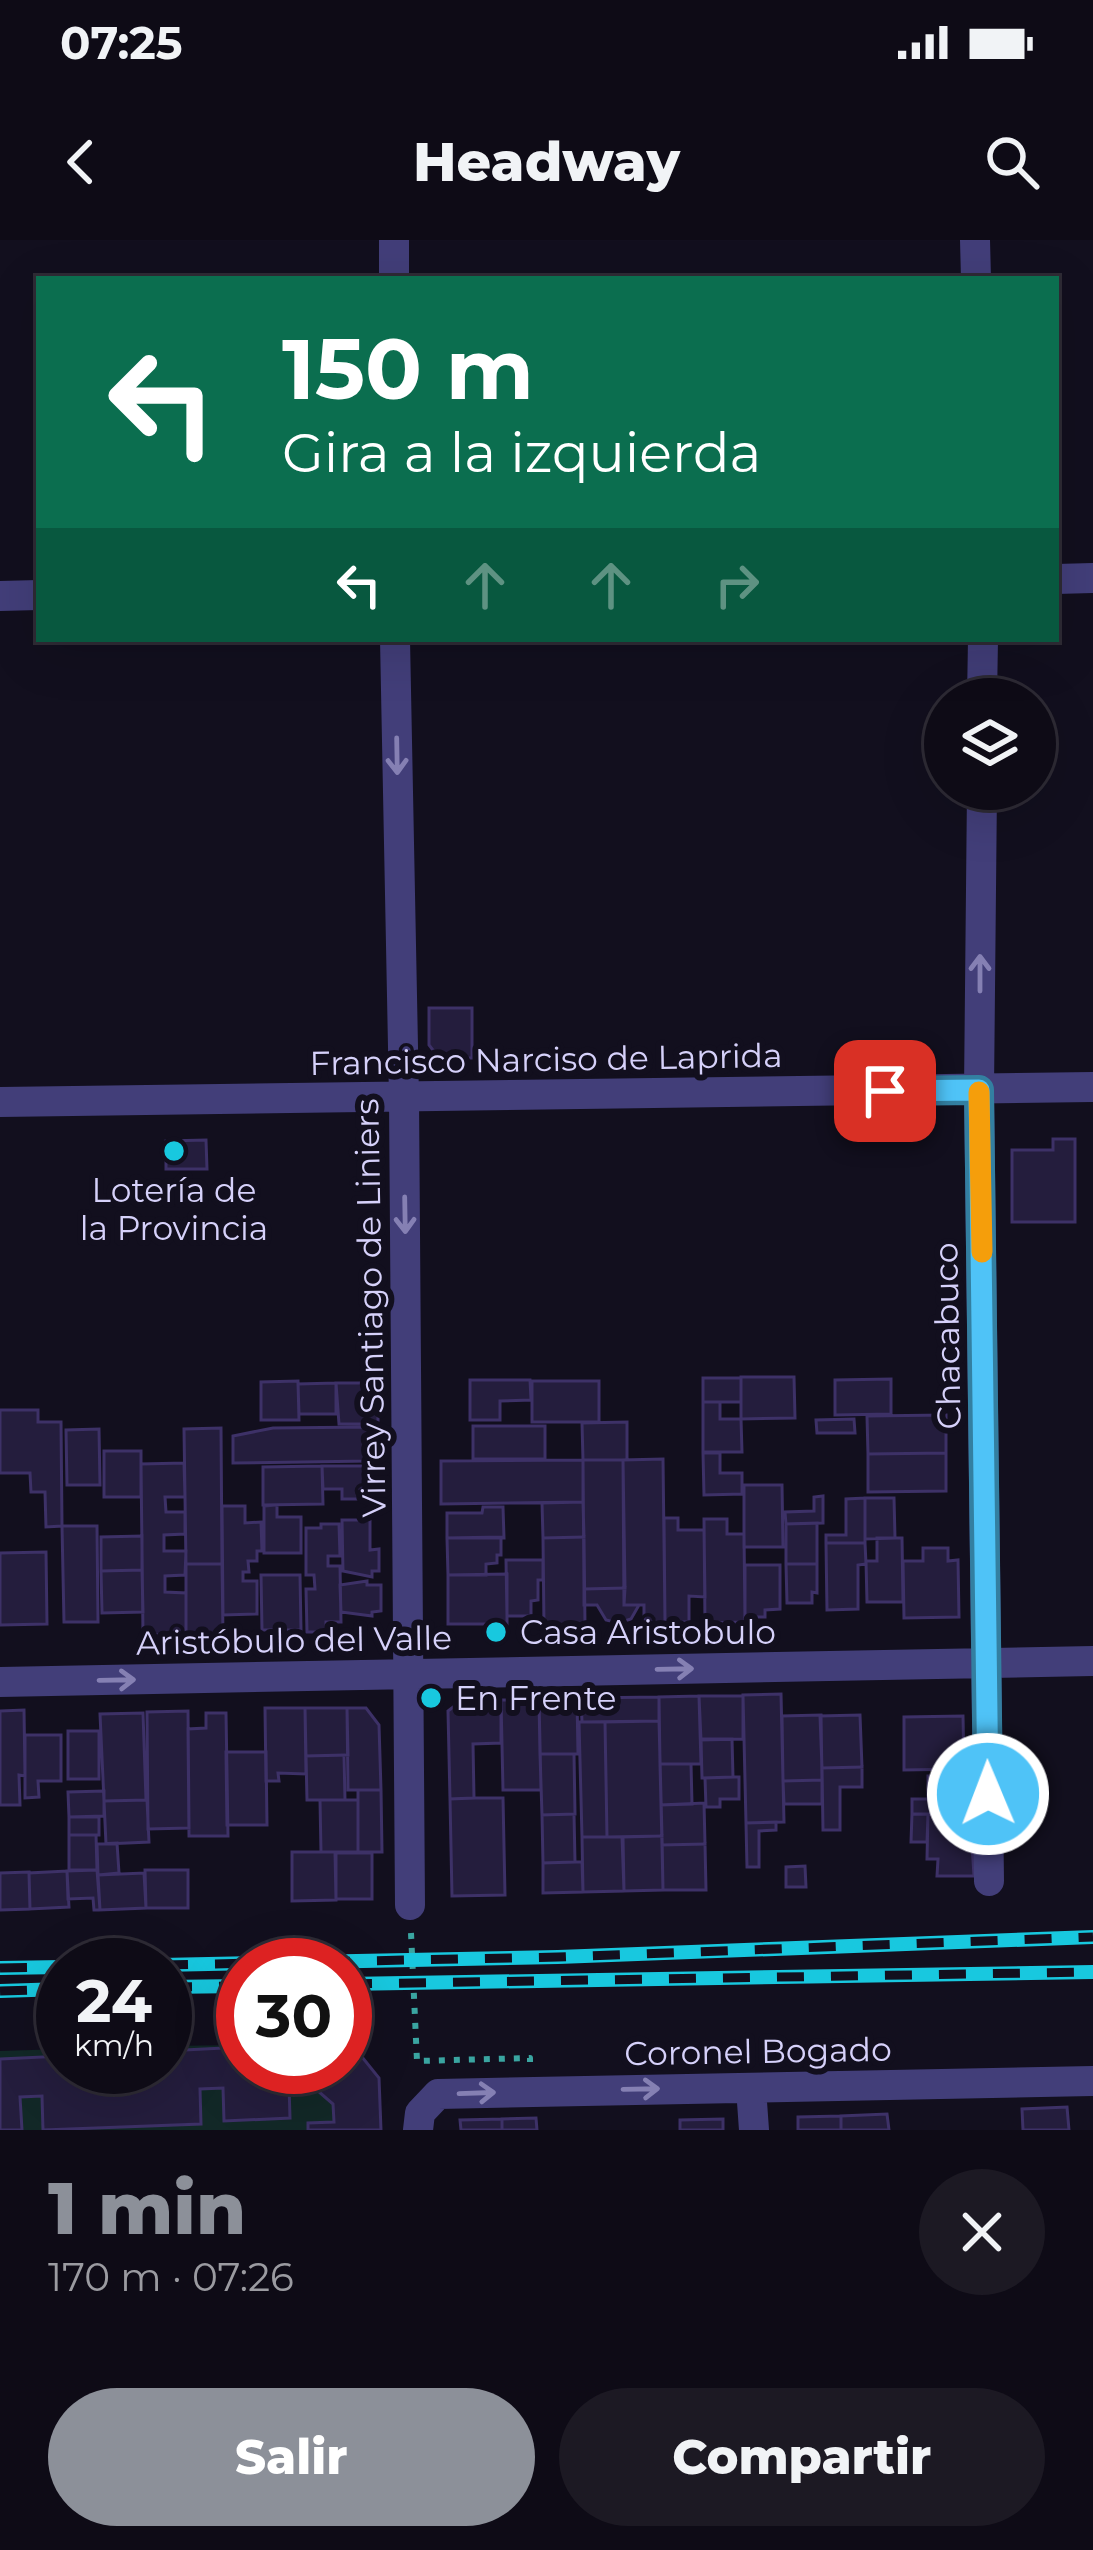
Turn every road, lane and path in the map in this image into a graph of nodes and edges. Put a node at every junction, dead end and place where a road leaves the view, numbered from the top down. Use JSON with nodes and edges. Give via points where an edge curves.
{"nodes":[{"id":1,"x":394,"y":240,"type":"edge"},
{"id":2,"x":975,"y":240,"type":"edge"},
{"id":3,"x":394,"y":276,"type":"edge"},
{"id":4,"x":976,"y":276,"type":"edge"},
{"id":5,"x":1093,"y":578,"type":"edge"},
{"id":6,"x":1059,"y":579,"type":"edge"},
{"id":7,"x":36,"y":595,"type":"edge"},
{"id":8,"x":0,"y":596,"type":"edge"},
{"id":9,"x":395,"y":642,"type":"edge"},
{"id":10,"x":983,"y":642,"type":"edge"},
{"id":11,"x":982,"y":678,"type":"edge"},
{"id":12,"x":982,"y":810,"type":"edge"},
{"id":13,"x":1093,"y":1087,"type":"edge"},
{"id":14,"x":979,"y":1090,"type":"junction"},
{"id":15,"x":404,"y":1098,"type":"junction"},
{"id":16,"x":0,"y":1102,"type":"edge"},
{"id":17,"x":1093,"y":1661,"type":"edge"},
{"id":18,"x":987,"y":1663,"type":"junction"},
{"id":19,"x":409,"y":1673,"type":"junction"},
{"id":20,"x":0,"y":1682,"type":"edge"},
{"id":21,"x":989,"y":1881,"type":"dead end"},
{"id":22,"x":410,"y":1905,"type":"joint"},
{"id":23,"x":530,"y":2058,"type":"dead end"},
{"id":24,"x":1093,"y":2081,"type":"edge"},
{"id":25,"x":751,"y":2088,"type":"junction"},
{"id":26,"x":422,"y":2116,"type":"edge"},
{"id":27,"x":754,"y":2130,"type":"edge"}],
"edges":[{"from":1,"to":3,"type":"street"},
{"from":2,"to":4,"type":"street"},
{"from":5,"to":6,"type":"street"},
{"from":7,"to":8,"type":"street"},
{"from":9,"to":15,"type":"street","name":"Virrey Santiago de Liniers","one_way":true},
{"from":10,"to":11,"type":"street"},
{"from":14,"to":12,"type":"street","name":"Chacabuco","one_way":true},
{"from":13,"to":14,"type":"street","name":"Francisco Narciso de Laprida"},
{"from":14,"to":15,"type":"street","name":"Francisco Narciso de Laprida"},
{"from":14,"to":18,"type":"street","name":"Chacabuco"},
{"from":15,"to":16,"type":"street","name":"Francisco Narciso de Laprida"},
{"from":15,"to":19,"type":"street","name":"Virrey Santiago de Liniers","one_way":true},
{"from":17,"to":18,"type":"street","name":"Aristóbulo del Valle"},
{"from":19,"to":18,"type":"street","name":"Aristóbulo del Valle","one_way":true},
{"from":18,"to":21,"type":"street","name":"Chacabuco"},
{"from":20,"to":19,"type":"street","name":"Aristóbulo del Valle","one_way":true},
{"from":19,"to":22,"type":"street","name":"Virrey Santiago de Liniers"},
{"from":22,"to":23,"type":"path","via":[[417,2061]]},
{"from":24,"to":25,"type":"street","name":"Coronel Bogado"},
{"from":26,"to":25,"type":"street","name":"Coronel Bogado","one_way":true,"via":[[438,2094]]},
{"from":25,"to":27,"type":"street"}]}
